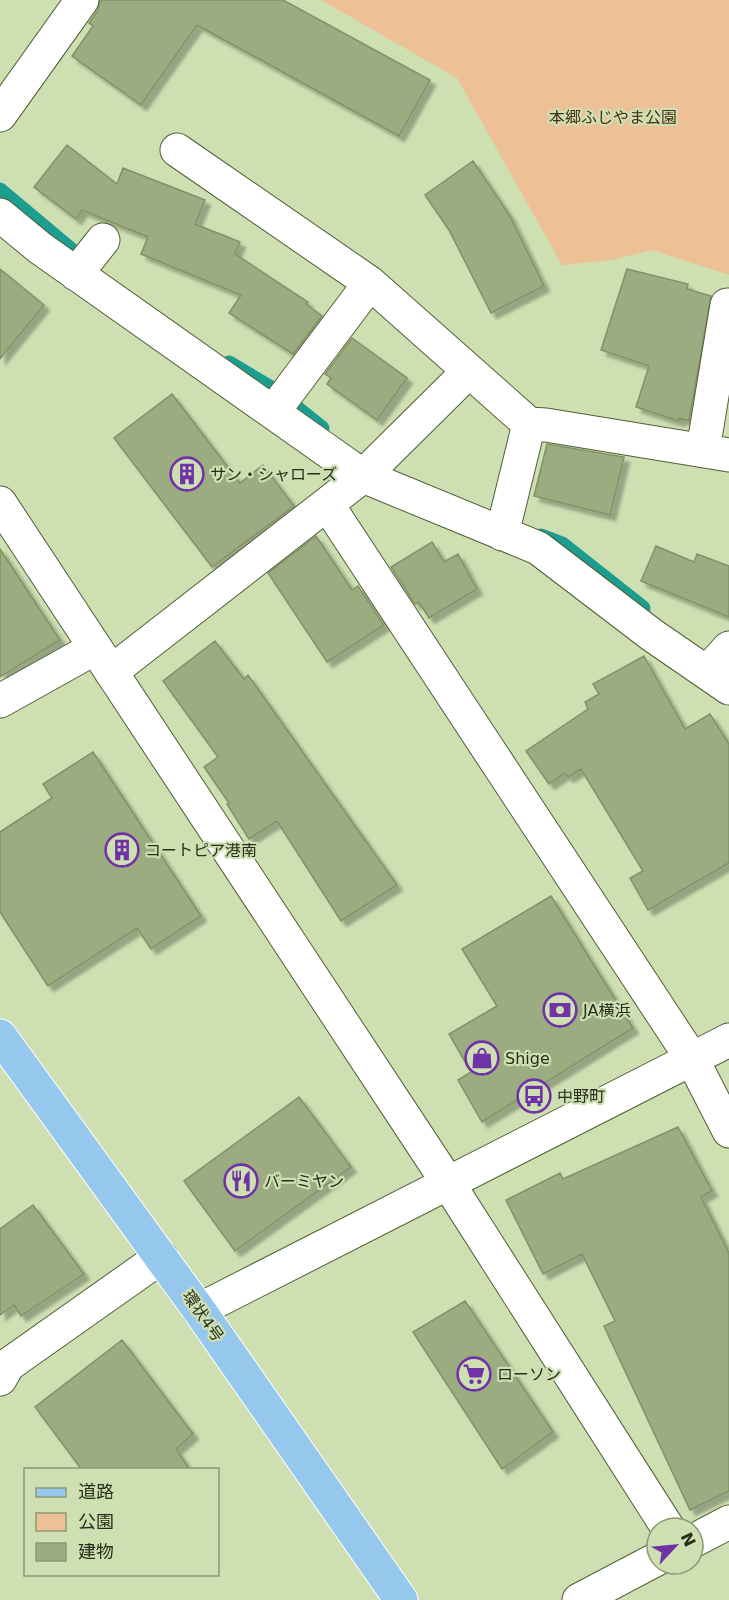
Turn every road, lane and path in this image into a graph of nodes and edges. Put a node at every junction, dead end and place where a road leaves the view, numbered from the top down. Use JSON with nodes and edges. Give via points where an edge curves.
{"nodes":[{"id":1,"x":82,"y":0,"type":"edge"},
{"id":2,"x":0,"y":115,"type":"edge"},
{"id":3,"x":177,"y":150,"type":"dead end"},
{"id":4,"x":0,"y":215,"type":"edge"},
{"id":5,"x":103,"y":240,"type":"dead end"},
{"id":6,"x":77,"y":272,"type":"junction"},
{"id":7,"x":370,"y":284,"type":"junction"},
{"id":8,"x":727,"y":305,"type":"dead end"},
{"id":9,"x":469,"y":371,"type":"junction"},
{"id":10,"x":274,"y":410,"type":"junction"},
{"id":11,"x":529,"y":424,"type":"junction"},
{"id":12,"x":716,"y":452,"type":"edge"},
{"id":13,"x":366,"y":473,"type":"junction"},
{"id":14,"x":0,"y":504,"type":"edge"},
{"id":15,"x":327,"y":504,"type":"junction"},
{"id":16,"x":502,"y":532,"type":"junction"},
{"id":17,"x":103,"y":660,"type":"junction"},
{"id":18,"x":719,"y":669,"type":"edge"},
{"id":19,"x":0,"y":701,"type":"edge"},
{"id":20,"x":0,"y":1036,"type":"edge"},
{"id":21,"x":729,"y":1040,"type":"edge"},
{"id":22,"x":692,"y":1059,"type":"junction"},
{"id":23,"x":729,"y":1131,"type":"edge"},
{"id":24,"x":448,"y":1183,"type":"junction"},
{"id":25,"x":161,"y":1257,"type":"junction"},
{"id":26,"x":199,"y":1310,"type":"junction"},
{"id":27,"x":0,"y":1379,"type":"edge"},
{"id":28,"x":660,"y":1516,"type":"edge"},
{"id":29,"x":729,"y":1522,"type":"edge"},
{"id":30,"x":705,"y":1534,"type":"edge"},
{"id":31,"x":645,"y":1565,"type":"edge"},
{"id":32,"x":401,"y":1600,"type":"edge"},
{"id":33,"x":579,"y":1600,"type":"edge"}],
"edges":[{"from":1,"to":2,"type":"street"},
{"from":3,"to":7,"type":"street"},
{"from":4,"to":6,"type":"street"},
{"from":5,"to":6,"type":"street"},
{"from":6,"to":10,"type":"street"},
{"from":7,"to":9,"type":"street"},
{"from":7,"to":10,"type":"street"},
{"from":8,"to":12,"type":"street"},
{"from":9,"to":11,"type":"street"},
{"from":9,"to":13,"type":"street"},
{"from":10,"to":13,"type":"street"},
{"from":11,"to":12,"type":"street"},
{"from":11,"to":16,"type":"street"},
{"from":13,"to":15,"type":"street"},
{"from":13,"to":16,"type":"street"},
{"from":14,"to":17,"type":"street"},
{"from":15,"to":17,"type":"street"},
{"from":15,"to":22,"type":"street"},
{"from":16,"to":18,"type":"street","via":[[538,548],[652,635]]},
{"from":17,"to":19,"type":"street"},
{"from":17,"to":24,"type":"street"},
{"from":20,"to":25,"type":"main road","name":"環状4号"},
{"from":21,"to":22,"type":"street"},
{"from":22,"to":23,"type":"street"},
{"from":22,"to":24,"type":"street"},
{"from":24,"to":26,"type":"street"},
{"from":24,"to":28,"type":"street"},
{"from":25,"to":26,"type":"main road","name":"環状4号"},
{"from":25,"to":27,"type":"street","via":[[8,1365]]},
{"from":26,"to":32,"type":"main road","name":"環状4号"},
{"from":29,"to":30,"type":"street"},
{"from":31,"to":33,"type":"street"}]}
